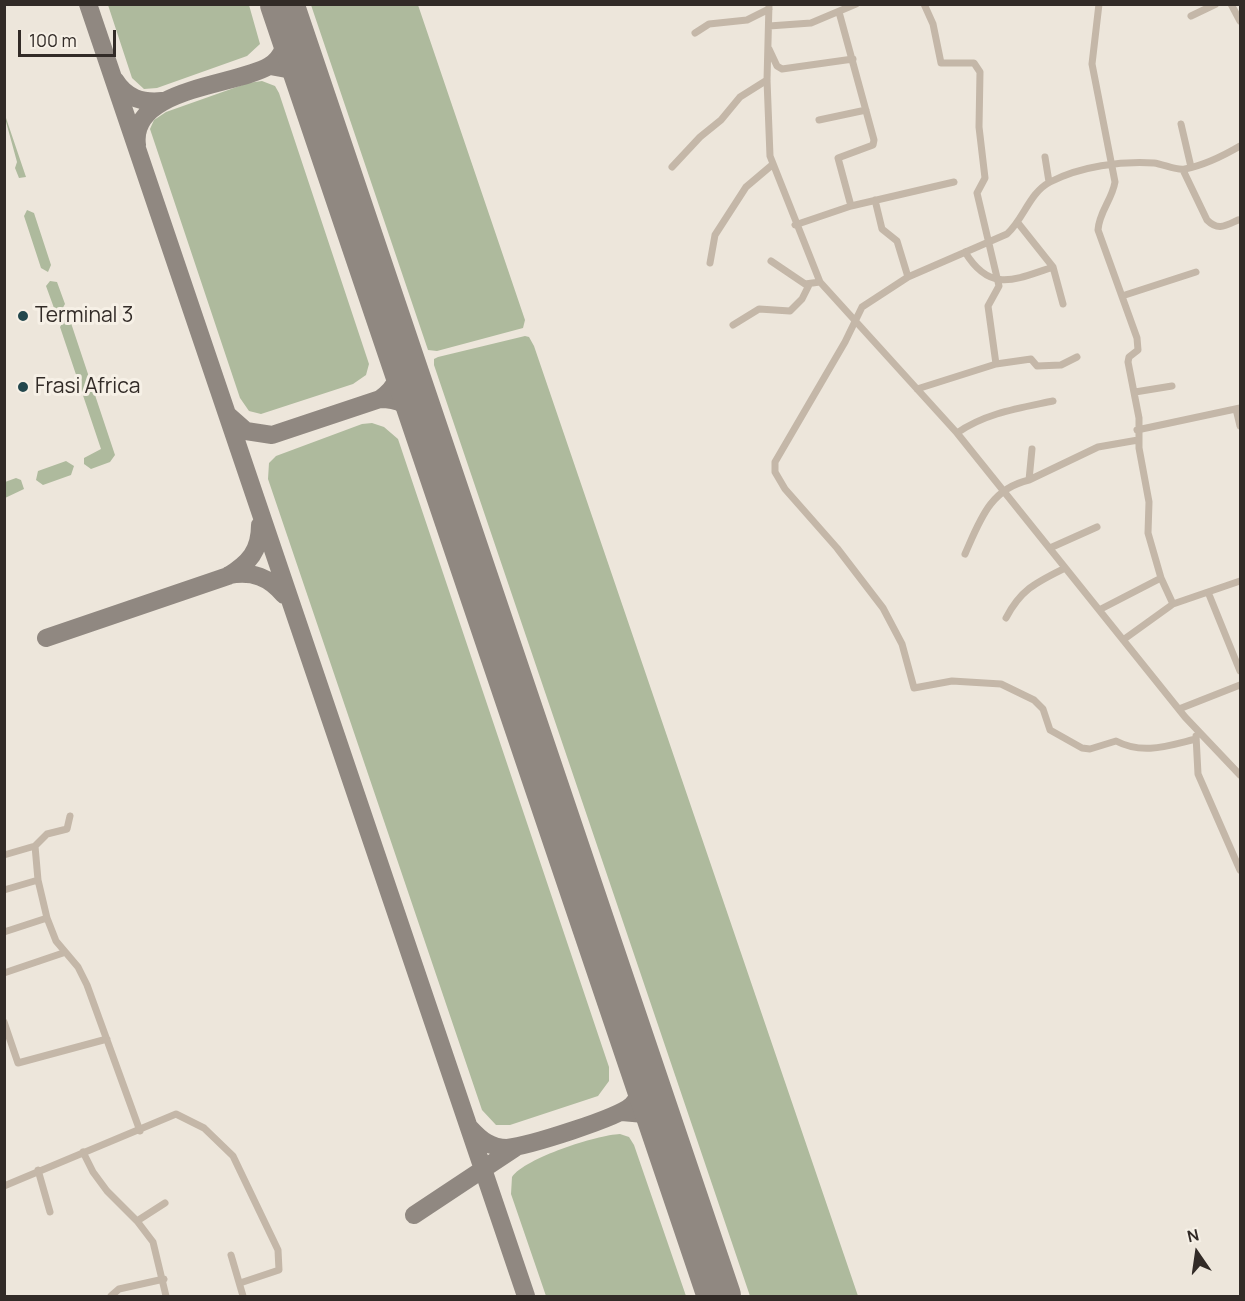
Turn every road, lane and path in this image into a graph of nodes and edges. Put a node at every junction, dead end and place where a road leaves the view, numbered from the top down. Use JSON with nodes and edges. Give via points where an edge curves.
{"nodes":[{"id":1,"x":856,"y":4,"type":"edge"},
{"id":2,"x":924,"y":4,"type":"edge"},
{"id":3,"x":1099,"y":4,"type":"edge"},
{"id":4,"x":1216,"y":4,"type":"edge"},
{"id":5,"x":1231,"y":4,"type":"edge"},
{"id":6,"x":769,"y":7,"type":"edge"},
{"id":7,"x":839,"y":12,"type":"junction"},
{"id":8,"x":1191,"y":16,"type":"dead end"},
{"id":9,"x":1240,"y":21,"type":"edge"},
{"id":10,"x":769,"y":26,"type":"junction"},
{"id":11,"x":695,"y":33,"type":"dead end"},
{"id":12,"x":767,"y":46,"type":"junction"},
{"id":13,"x":852,"y":59,"type":"junction"},
{"id":14,"x":767,"y":80,"type":"junction"},
{"id":15,"x":866,"y":110,"type":"junction"},
{"id":16,"x":819,"y":120,"type":"dead end"},
{"id":17,"x":1181,"y":124,"type":"dead end"},
{"id":18,"x":1240,"y":146,"type":"edge"},
{"id":19,"x":1045,"y":157,"type":"dead end"},
{"id":20,"x":1113,"y":164,"type":"junction"},
{"id":21,"x":772,"y":165,"type":"junction"},
{"id":22,"x":672,"y":167,"type":"dead end"},
{"id":23,"x":1191,"y":167,"type":"junction"},
{"id":24,"x":1183,"y":170,"type":"junction"},
{"id":25,"x":954,"y":182,"type":"dead end"},
{"id":26,"x":1049,"y":182,"type":"junction"},
{"id":27,"x":875,"y":200,"type":"junction"},
{"id":28,"x":851,"y":206,"type":"junction"},
{"id":29,"x":1238,"y":220,"type":"dead end"},
{"id":30,"x":1018,"y":223,"type":"junction"},
{"id":31,"x":795,"y":225,"type":"junction"},
{"id":32,"x":989,"y":241,"type":"junction"},
{"id":33,"x":965,"y":252,"type":"junction"},
{"id":34,"x":771,"y":261,"type":"dead end"},
{"id":35,"x":710,"y":263,"type":"dead end"},
{"id":36,"x":1053,"y":267,"type":"junction"},
{"id":37,"x":1196,"y":272,"type":"dead end"},
{"id":38,"x":908,"y":277,"type":"junction"},
{"id":39,"x":820,"y":282,"type":"junction"},
{"id":40,"x":999,"y":282,"type":"junction"},
{"id":41,"x":808,"y":285,"type":"junction"},
{"id":42,"x":1122,"y":296,"type":"junction"},
{"id":43,"x":1063,"y":304,"type":"dead end"},
{"id":44,"x":856,"y":320,"type":"junction"},
{"id":45,"x":733,"y":325,"type":"dead end"},
{"id":46,"x":1077,"y":357,"type":"dead end"},
{"id":47,"x":996,"y":364,"type":"junction"},
{"id":48,"x":1172,"y":386,"type":"dead end"},
{"id":49,"x":917,"y":389,"type":"junction"},
{"id":50,"x":1135,"y":392,"type":"junction"},
{"id":51,"x":1053,"y":401,"type":"dead end"},
{"id":52,"x":1238,"y":409,"type":"edge"},
{"id":53,"x":1240,"y":426,"type":"edge"},
{"id":54,"x":1137,"y":430,"type":"junction"},
{"id":55,"x":957,"y":433,"type":"junction"},
{"id":56,"x":1138,"y":440,"type":"junction"},
{"id":57,"x":1032,"y":449,"type":"dead end"},
{"id":58,"x":1029,"y":480,"type":"junction"},
{"id":59,"x":1002,"y":490,"type":"junction"},
{"id":60,"x":1097,"y":527,"type":"dead end"},
{"id":61,"x":1050,"y":548,"type":"junction"},
{"id":62,"x":965,"y":554,"type":"dead end"},
{"id":63,"x":1065,"y":568,"type":"junction"},
{"id":64,"x":1161,"y":578,"type":"junction"},
{"id":65,"x":1240,"y":581,"type":"edge"},
{"id":66,"x":1208,"y":592,"type":"junction"},
{"id":67,"x":1173,"y":604,"type":"junction"},
{"id":68,"x":1099,"y":610,"type":"junction"},
{"id":69,"x":1006,"y":618,"type":"dead end"},
{"id":70,"x":1123,"y":640,"type":"junction"},
{"id":71,"x":1240,"y":671,"type":"edge"},
{"id":72,"x":1240,"y":685,"type":"edge"},
{"id":73,"x":1179,"y":709,"type":"junction"},
{"id":74,"x":1197,"y":730,"type":"junction"},
{"id":75,"x":1196,"y":739,"type":"junction"},
{"id":76,"x":1239,"y":771,"type":"edge"},
{"id":77,"x":70,"y":816,"type":"dead end"},
{"id":78,"x":35,"y":846,"type":"junction"},
{"id":79,"x":4,"y":855,"type":"edge"},
{"id":80,"x":1240,"y":870,"type":"edge"},
{"id":81,"x":38,"y":880,"type":"junction"},
{"id":82,"x":4,"y":890,"type":"edge"},
{"id":83,"x":47,"y":918,"type":"junction"},
{"id":84,"x":4,"y":932,"type":"edge"},
{"id":85,"x":63,"y":953,"type":"junction"},
{"id":86,"x":4,"y":973,"type":"edge"},
{"id":87,"x":4,"y":1022,"type":"edge"},
{"id":88,"x":106,"y":1039,"type":"junction"},
{"id":89,"x":140,"y":1131,"type":"junction"},
{"id":90,"x":83,"y":1152,"type":"junction"},
{"id":91,"x":38,"y":1170,"type":"junction"},
{"id":92,"x":4,"y":1186,"type":"edge"},
{"id":93,"x":165,"y":1203,"type":"dead end"},
{"id":94,"x":50,"y":1212,"type":"dead end"},
{"id":95,"x":137,"y":1221,"type":"junction"},
{"id":96,"x":231,"y":1255,"type":"dead end"},
{"id":97,"x":164,"y":1279,"type":"junction"},
{"id":98,"x":240,"y":1283,"type":"junction"},
{"id":99,"x":111,"y":1296,"type":"edge"},
{"id":100,"x":166,"y":1296,"type":"edge"},
{"id":101,"x":243,"y":1296,"type":"edge"}],
"edges":[{"from":1,"to":7,"type":"street"},
{"from":2,"to":32,"type":"street","via":[[933,24],[941,63],[974,63],[980,72],[979,127],[985,178],[977,193]]},
{"from":3,"to":20,"type":"street","via":[[1092,64]]},
{"from":4,"to":8,"type":"street"},
{"from":5,"to":9,"type":"street"},
{"from":6,"to":10,"type":"street"},
{"from":6,"to":11,"type":"street","via":[[747,20],[709,24]]},
{"from":7,"to":10,"type":"street","via":[[811,23]]},
{"from":7,"to":13,"type":"street"},
{"from":10,"to":12,"type":"street"},
{"from":12,"to":13,"type":"street","via":[[782,69]]},
{"from":12,"to":14,"type":"street"},
{"from":13,"to":15,"type":"street"},
{"from":14,"to":21,"type":"street"},
{"from":14,"to":22,"type":"street","via":[[740,97]]},
{"from":15,"to":16,"type":"street"},
{"from":15,"to":28,"type":"street","via":[[873,145],[838,158]]},
{"from":17,"to":23,"type":"street"},
{"from":18,"to":23,"type":"street"},
{"from":19,"to":26,"type":"street"},
{"from":20,"to":24,"type":"street","via":[[1164,164]]},
{"from":20,"to":26,"type":"street"},
{"from":20,"to":42,"type":"street","via":[[1113,193],[1099,219],[1098,230]]},
{"from":21,"to":31,"type":"street"},
{"from":21,"to":35,"type":"street","via":[[746,187],[721,225]]},
{"from":23,"to":24,"type":"street"},
{"from":24,"to":29,"type":"street","via":[[1206,220],[1220,228]]},
{"from":25,"to":27,"type":"street"},
{"from":26,"to":30,"type":"street","via":[[1032,197]]},
{"from":27,"to":28,"type":"street"},
{"from":27,"to":38,"type":"street","via":[[882,229],[897,241]]},
{"from":28,"to":31,"type":"street"},
{"from":30,"to":32,"type":"street","via":[[1006,234]]},
{"from":30,"to":36,"type":"street"},
{"from":31,"to":39,"type":"street"},
{"from":32,"to":33,"type":"street"},
{"from":32,"to":40,"type":"street"},
{"from":33,"to":38,"type":"street"},
{"from":33,"to":40,"type":"street","via":[[974,267]]},
{"from":34,"to":41,"type":"street"},
{"from":36,"to":40,"type":"street"},
{"from":36,"to":43,"type":"street"},
{"from":37,"to":42,"type":"street"},
{"from":38,"to":44,"type":"street","via":[[872,298]]},
{"from":39,"to":41,"type":"street"},
{"from":39,"to":44,"type":"street"},
{"from":40,"to":47,"type":"street","via":[[988,306]]},
{"from":41,"to":45,"type":"street","via":[[802,299],[790,311],[759,309]]},
{"from":42,"to":50,"type":"street","via":[[1138,347],[1127,360]]},
{"from":44,"to":49,"type":"street"},
{"from":44,"to":75,"type":"street","via":[[774,462],[775,472],[883,608],[902,644],[914,688],[952,681],[1001,684],[1034,700],[1043,709],[1050,730],[1082,748],[1116,741],[1123,747],[1139,750]]},
{"from":46,"to":47,"type":"street","via":[[1049,367],[1036,366],[1031,359]]},
{"from":47,"to":49,"type":"street"},
{"from":48,"to":50,"type":"street"},
{"from":49,"to":55,"type":"street"},
{"from":50,"to":54,"type":"street"},
{"from":51,"to":55,"type":"street","via":[[995,413]]},
{"from":52,"to":53,"type":"street"},
{"from":52,"to":54,"type":"street"},
{"from":54,"to":56,"type":"street"},
{"from":55,"to":59,"type":"street"},
{"from":56,"to":58,"type":"street","via":[[1098,447]]},
{"from":56,"to":64,"type":"street","via":[[1149,502],[1148,533]]},
{"from":57,"to":58,"type":"street"},
{"from":58,"to":59,"type":"street"},
{"from":59,"to":61,"type":"street"},
{"from":59,"to":62,"type":"street","via":[[986,510]]},
{"from":60,"to":61,"type":"street"},
{"from":61,"to":63,"type":"street"},
{"from":63,"to":68,"type":"street"},
{"from":63,"to":69,"type":"street","via":[[1025,591]]},
{"from":64,"to":67,"type":"street"},
{"from":64,"to":68,"type":"street"},
{"from":65,"to":66,"type":"street"},
{"from":66,"to":67,"type":"street"},
{"from":66,"to":71,"type":"street"},
{"from":67,"to":70,"type":"street"},
{"from":68,"to":70,"type":"street"},
{"from":70,"to":73,"type":"street"},
{"from":72,"to":73,"type":"street"},
{"from":73,"to":74,"type":"street"},
{"from":74,"to":75,"type":"street"},
{"from":74,"to":76,"type":"street"},
{"from":75,"to":80,"type":"street","via":[[1198,774]]},
{"from":77,"to":78,"type":"street","via":[[67,829],[47,834]]},
{"from":78,"to":79,"type":"street"},
{"from":78,"to":81,"type":"street"},
{"from":81,"to":82,"type":"street"},
{"from":81,"to":83,"type":"street"},
{"from":83,"to":84,"type":"street"},
{"from":83,"to":85,"type":"street"},
{"from":85,"to":86,"type":"street"},
{"from":85,"to":88,"type":"street","via":[[78,967]]},
{"from":87,"to":88,"type":"street","via":[[18,1063]]},
{"from":88,"to":89,"type":"street"},
{"from":89,"to":90,"type":"street"},
{"from":89,"to":98,"type":"street","via":[[176,1114],[204,1128],[233,1156],[281,1263],[279,1270]]},
{"from":90,"to":91,"type":"street"},
{"from":90,"to":95,"type":"street","via":[[107,1191]]},
{"from":91,"to":92,"type":"street"},
{"from":91,"to":94,"type":"street"},
{"from":93,"to":95,"type":"street"},
{"from":95,"to":97,"type":"street","via":[[153,1242]]},
{"from":96,"to":98,"type":"street"},
{"from":97,"to":99,"type":"street","via":[[119,1289]]},
{"from":97,"to":100,"type":"street"},
{"from":98,"to":101,"type":"street"}]}
